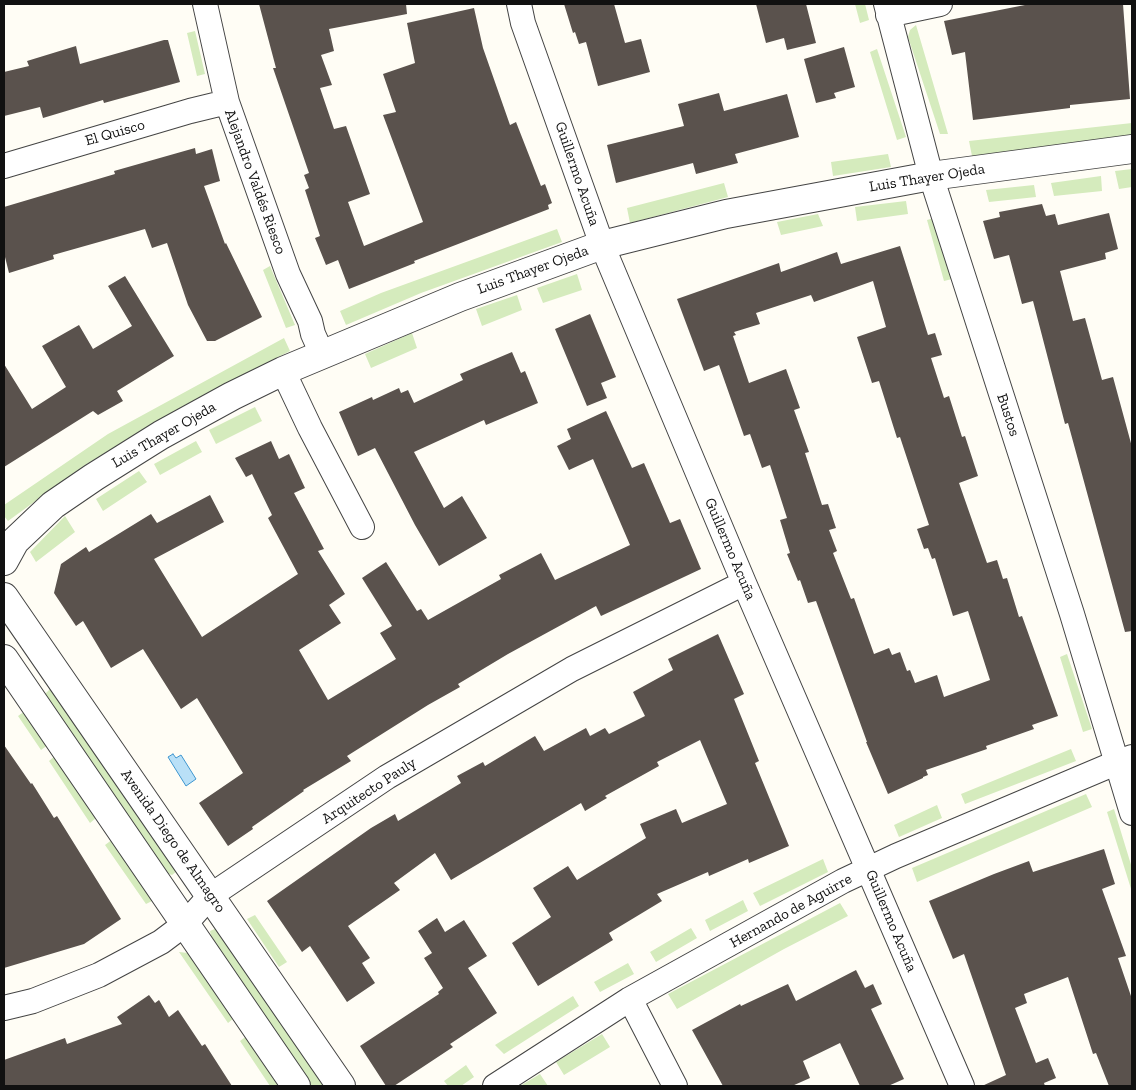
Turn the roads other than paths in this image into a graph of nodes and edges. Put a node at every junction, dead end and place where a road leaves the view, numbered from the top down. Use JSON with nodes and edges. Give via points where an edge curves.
{"nodes":[{"id":1,"x":205,"y":4,"type":"edge"},
{"id":2,"x":519,"y":4,"type":"edge"},
{"id":3,"x":940,"y":4,"type":"edge"},
{"id":4,"x":887,"y":10,"type":"edge"},
{"id":5,"x":227,"y":102,"type":"junction"},
{"id":6,"x":1132,"y":149,"type":"edge"},
{"id":7,"x":4,"y":166,"type":"edge"},
{"id":8,"x":931,"y":176,"type":"junction"},
{"id":9,"x":602,"y":246,"type":"junction"},
{"id":10,"x":322,"y":354,"type":"junction"},
{"id":11,"x":283,"y":370,"type":"junction"},
{"id":12,"x":362,"y":527,"type":"dead end"},
{"id":13,"x":4,"y":561,"type":"edge"},
{"id":14,"x":744,"y":584,"type":"junction"},
{"id":15,"x":4,"y":597,"type":"edge"},
{"id":16,"x":4,"y":659,"type":"edge"},
{"id":17,"x":13,"y":683,"type":"edge"},
{"id":18,"x":1125,"y":759,"type":"edge"},
{"id":19,"x":1132,"y":813,"type":"edge"},
{"id":20,"x":869,"y":869,"type":"junction"},
{"id":21,"x":210,"y":896,"type":"junction"},
{"id":22,"x":185,"y":924,"type":"junction"},
{"id":23,"x":630,"y":999,"type":"junction"},
{"id":24,"x":4,"y":1008,"type":"edge"},
{"id":25,"x":296,"y":1086,"type":"edge"},
{"id":26,"x":341,"y":1086,"type":"edge"},
{"id":27,"x":494,"y":1086,"type":"edge"},
{"id":28,"x":675,"y":1086,"type":"edge"},
{"id":29,"x":962,"y":1086,"type":"edge"}],
"edges":[{"from":1,"to":5,"type":"street","name":"Alejandro Valdés Riesco"},
{"from":2,"to":9,"type":"street","name":"Guillermo Acuña"},
{"from":3,"to":4,"type":"street","name":"Bustos"},
{"from":4,"to":8,"type":"street","name":"Bustos"},
{"from":5,"to":7,"type":"street","name":"El Quisco"},
{"from":5,"to":10,"type":"street","name":"Alejandro Valdés Riesco","via":[[288,274]]},
{"from":6,"to":8,"type":"street","name":"Luis Thayer Ojeda"},
{"from":8,"to":9,"type":"street","name":"Luis Thayer Ojeda","via":[[726,214]]},
{"from":8,"to":18,"type":"street","name":"Bustos"},
{"from":9,"to":10,"type":"street","name":"Luis Thayer Ojeda","via":[[460,297]]},
{"from":9,"to":14,"type":"street","name":"Guillermo Acuña"},
{"from":10,"to":11,"type":"street","name":"Luis Thayer Ojeda"},
{"from":11,"to":12,"type":"street"},
{"from":11,"to":13,"type":"street","name":"Luis Thayer Ojeda","via":[[161,435],[94,476],[53,505],[15,541]]},
{"from":14,"to":20,"type":"street","name":"Guillermo Acuña"},
{"from":14,"to":21,"type":"street","name":"Arquitecto Pauly","via":[[572,669],[412,762]]},
{"from":15,"to":21,"type":"street","name":"Avenida Diego de Almagro"},
{"from":16,"to":17,"type":"street"},
{"from":17,"to":22,"type":"street"},
{"from":18,"to":19,"type":"street","name":"Bustos"},
{"from":18,"to":20,"type":"street","name":"Hernando de Aguirre"},
{"from":20,"to":23,"type":"street","name":"Hernando de Aguirre"},
{"from":20,"to":29,"type":"street","name":"Guillermo Acuña"},
{"from":21,"to":22,"type":"street","name":"Arquitecto Pauly"},
{"from":21,"to":26,"type":"street","name":"Avenida Diego de Almagro"},
{"from":22,"to":24,"type":"street","name":"Arquitecto Pauly","via":[[161,942],[99,975]]},
{"from":22,"to":25,"type":"street"},
{"from":23,"to":27,"type":"street","name":"Hernando de Aguirre"},
{"from":23,"to":28,"type":"street"}]}
